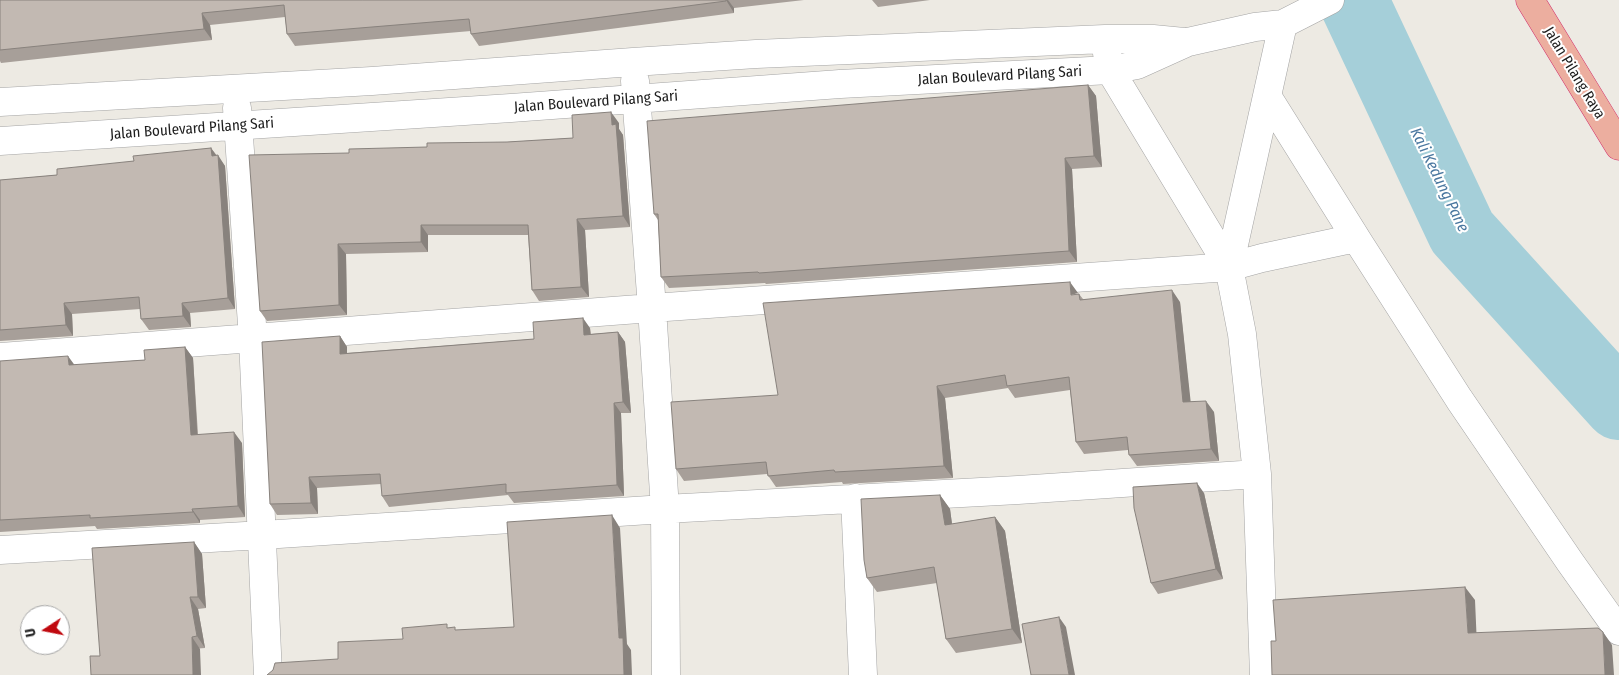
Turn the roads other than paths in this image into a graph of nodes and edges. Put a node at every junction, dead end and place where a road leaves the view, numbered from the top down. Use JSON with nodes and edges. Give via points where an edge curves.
{"nodes":[{"id":1,"x":1330,"y":0,"type":"edge"},
{"id":2,"x":1530,"y":0,"type":"edge"},
{"id":3,"x":1293,"y":19,"type":"junction"},
{"id":4,"x":1105,"y":39,"type":"junction"},
{"id":5,"x":1188,"y":42,"type":"junction"},
{"id":6,"x":633,"y":62,"type":"junction"},
{"id":7,"x":1110,"y":70,"type":"junction"},
{"id":8,"x":235,"y":89,"type":"junction"},
{"id":9,"x":1267,"y":96,"type":"junction"},
{"id":10,"x":637,"y":99,"type":"junction"},
{"id":11,"x":0,"y":102,"type":"edge"},
{"id":12,"x":239,"y":126,"type":"junction"},
{"id":13,"x":0,"y":141,"type":"edge"},
{"id":14,"x":1619,"y":146,"type":"edge"},
{"id":15,"x":1356,"y":238,"type":"junction"},
{"id":16,"x":1229,"y":267,"type":"junction"},
{"id":17,"x":652,"y":308,"type":"junction"},
{"id":18,"x":252,"y":339,"type":"junction"},
{"id":19,"x":0,"y":357,"type":"edge"},
{"id":20,"x":1257,"y":474,"type":"junction"},
{"id":21,"x":855,"y":498,"type":"junction"},
{"id":22,"x":665,"y":509,"type":"junction"},
{"id":23,"x":263,"y":535,"type":"junction"},
{"id":24,"x":0,"y":550,"type":"edge"},
{"id":25,"x":1619,"y":631,"type":"edge"},
{"id":26,"x":268,"y":675,"type":"edge"},
{"id":27,"x":666,"y":675,"type":"edge"},
{"id":28,"x":863,"y":675,"type":"edge"},
{"id":29,"x":1264,"y":675,"type":"edge"}],
"edges":[{"from":1,"to":3,"type":"street","name":"Jalan Boulevard Pilang Sari"},
{"from":2,"to":14,"type":"highway","name":"Jalan Pilang Raya"},
{"from":3,"to":5,"type":"street","name":"Jalan Boulevard Pilang Sari"},
{"from":3,"to":9,"type":"street"},
{"from":4,"to":5,"type":"street","name":"Jalan Boulevard Pilang Sari"},
{"from":4,"to":6,"type":"street","name":"Jalan Boulevard Pilang Sari"},
{"from":4,"to":7,"type":"street"},
{"from":5,"to":7,"type":"street","name":"Jalan Boulevard Pilang Sari","via":[[1137,65]]},
{"from":6,"to":8,"type":"street","name":"Jalan Boulevard Pilang Sari"},
{"from":6,"to":10,"type":"street"},
{"from":7,"to":10,"type":"street","name":"Jalan Boulevard Pilang Sari","via":[[840,84]]},
{"from":7,"to":16,"type":"street"},
{"from":8,"to":11,"type":"street","name":"Jalan Boulevard Pilang Sari"},
{"from":8,"to":12,"type":"street"},
{"from":9,"to":15,"type":"street"},
{"from":9,"to":16,"type":"street"},
{"from":10,"to":12,"type":"street","name":"Jalan Boulevard Pilang Sari"},
{"from":10,"to":17,"type":"street"},
{"from":12,"to":13,"type":"street","name":"Jalan Boulevard Pilang Sari"},
{"from":12,"to":18,"type":"street"},
{"from":15,"to":16,"type":"street"},
{"from":15,"to":25,"type":"street","via":[[1465,407]]},
{"from":16,"to":17,"type":"street"},
{"from":16,"to":20,"type":"street","via":[[1242,334]]},
{"from":17,"to":18,"type":"street"},
{"from":17,"to":22,"type":"street"},
{"from":18,"to":19,"type":"street"},
{"from":18,"to":23,"type":"street"},
{"from":20,"to":21,"type":"street"},
{"from":20,"to":29,"type":"street"},
{"from":21,"to":22,"type":"street"},
{"from":21,"to":28,"type":"street"},
{"from":22,"to":23,"type":"street"},
{"from":22,"to":27,"type":"street"},
{"from":23,"to":24,"type":"street"},
{"from":23,"to":26,"type":"street"}]}
